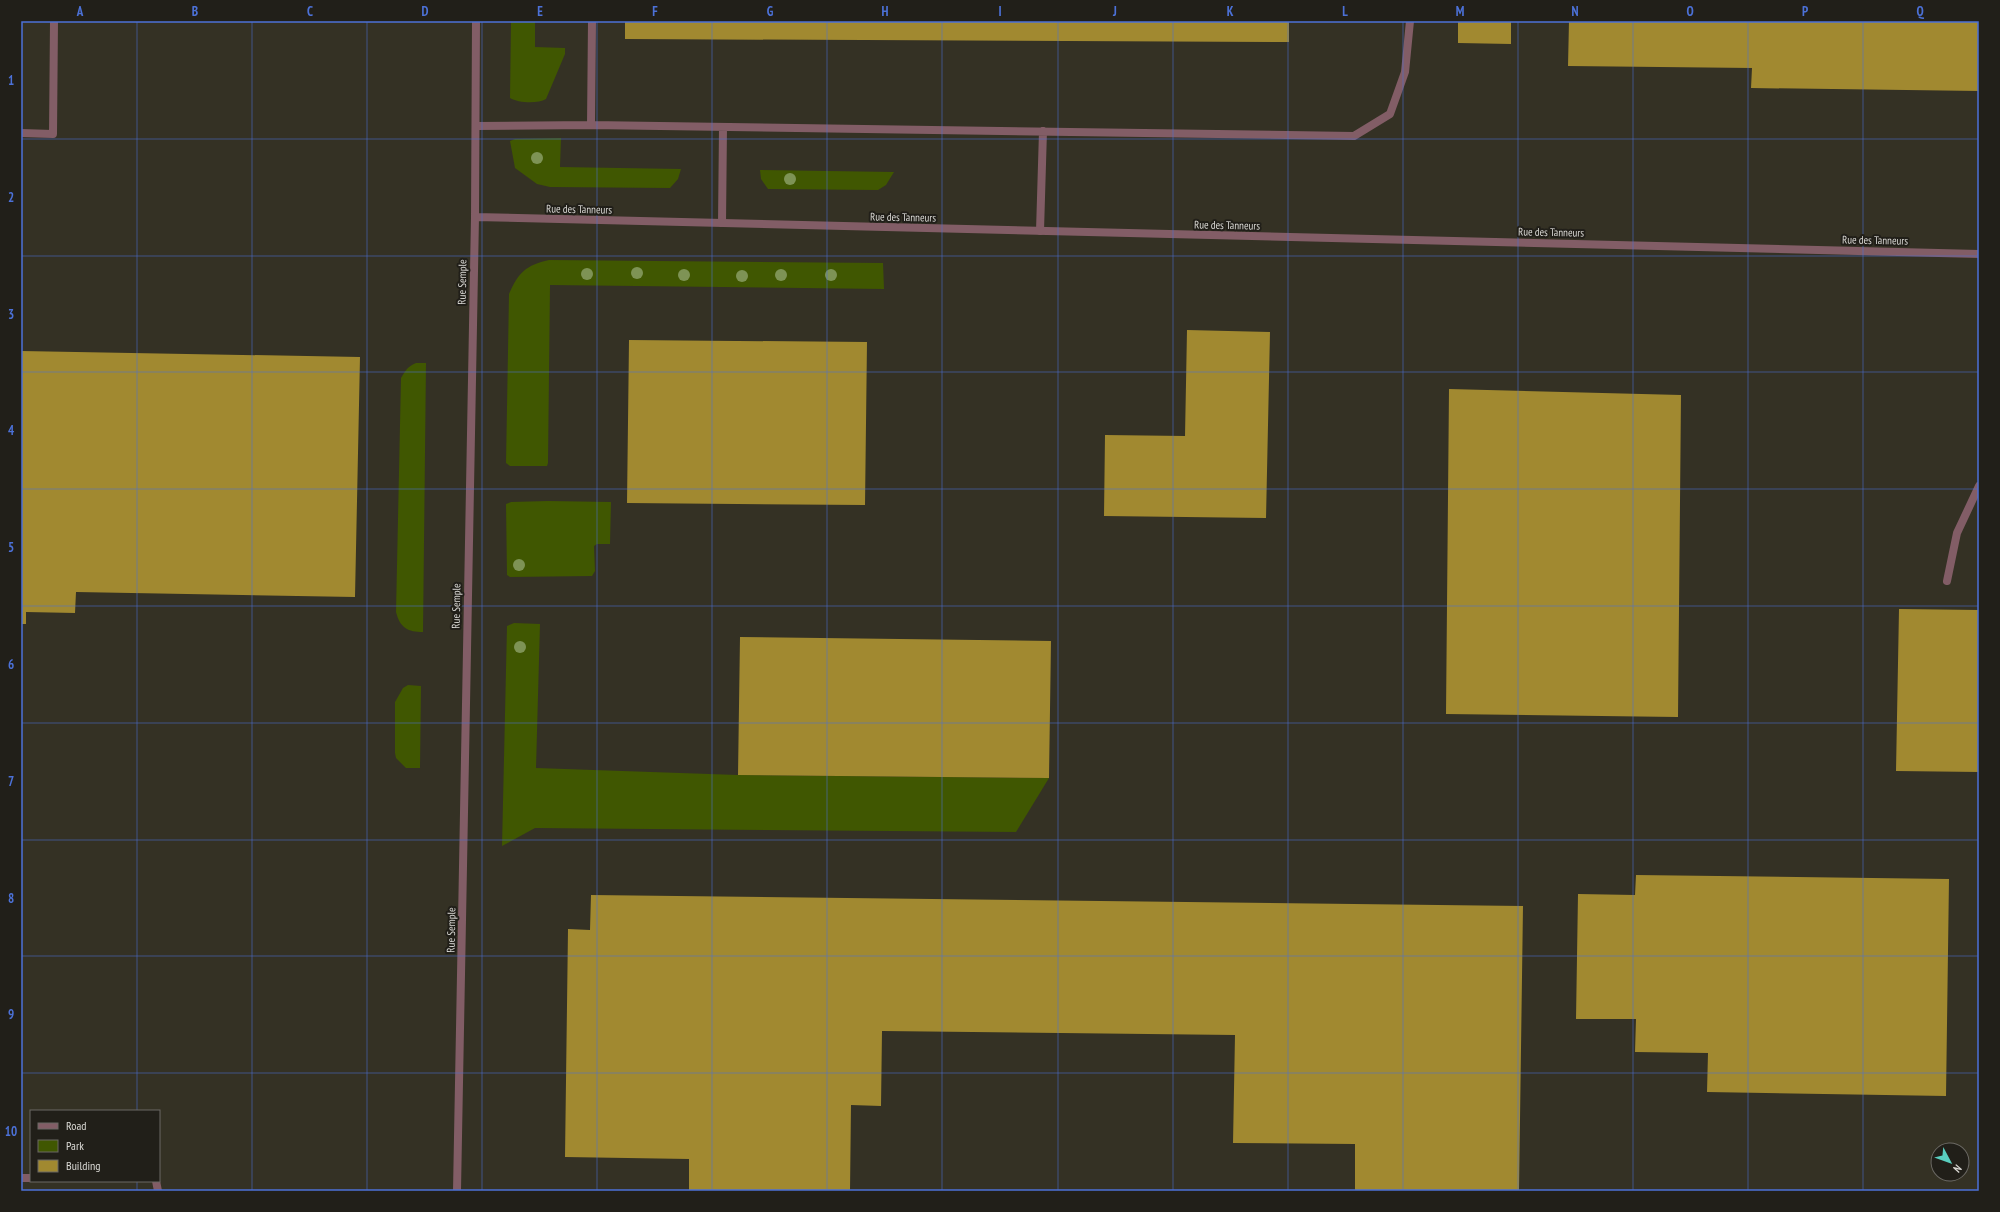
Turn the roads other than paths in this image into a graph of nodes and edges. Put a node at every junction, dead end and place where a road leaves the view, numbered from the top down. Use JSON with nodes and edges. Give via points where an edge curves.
{"nodes":[{"id":1,"x":54,"y":21,"type":"edge"},
{"id":2,"x":476,"y":21,"type":"edge"},
{"id":3,"x":592,"y":21,"type":"edge"},
{"id":4,"x":1410,"y":21,"type":"edge"},
{"id":5,"x":591,"y":125,"type":"junction"},
{"id":6,"x":476,"y":126,"type":"junction"},
{"id":7,"x":723,"y":127,"type":"junction"},
{"id":8,"x":1043,"y":131,"type":"junction"},
{"id":9,"x":21,"y":133,"type":"edge"},
{"id":10,"x":475,"y":217,"type":"junction"},
{"id":11,"x":722,"y":224,"type":"junction"},
{"id":12,"x":1040,"y":231,"type":"junction"},
{"id":13,"x":1979,"y":254,"type":"edge"},
{"id":14,"x":1979,"y":486,"type":"edge"},
{"id":15,"x":1947,"y":581,"type":"dead end"},
{"id":16,"x":457,"y":1191,"type":"edge"}],
"edges":[{"from":1,"to":9,"type":"street","via":[[53,134]]},
{"from":2,"to":6,"type":"street","name":"Rue Semple"},
{"from":3,"to":5,"type":"street"},
{"from":4,"to":8,"type":"street","via":[[1405,72],[1390,114],[1354,136]]},
{"from":5,"to":6,"type":"street"},
{"from":5,"to":7,"type":"street"},
{"from":6,"to":10,"type":"street","name":"Rue Semple"},
{"from":7,"to":8,"type":"street"},
{"from":7,"to":11,"type":"street"},
{"from":8,"to":12,"type":"street"},
{"from":10,"to":11,"type":"street","name":"Rue des Tanneurs"},
{"from":10,"to":16,"type":"street","name":"Rue Semple"},
{"from":11,"to":12,"type":"street","name":"Rue des Tanneurs"},
{"from":12,"to":13,"type":"street","name":"Rue des Tanneurs"},
{"from":14,"to":15,"type":"street","via":[[1957,533]]}]}
